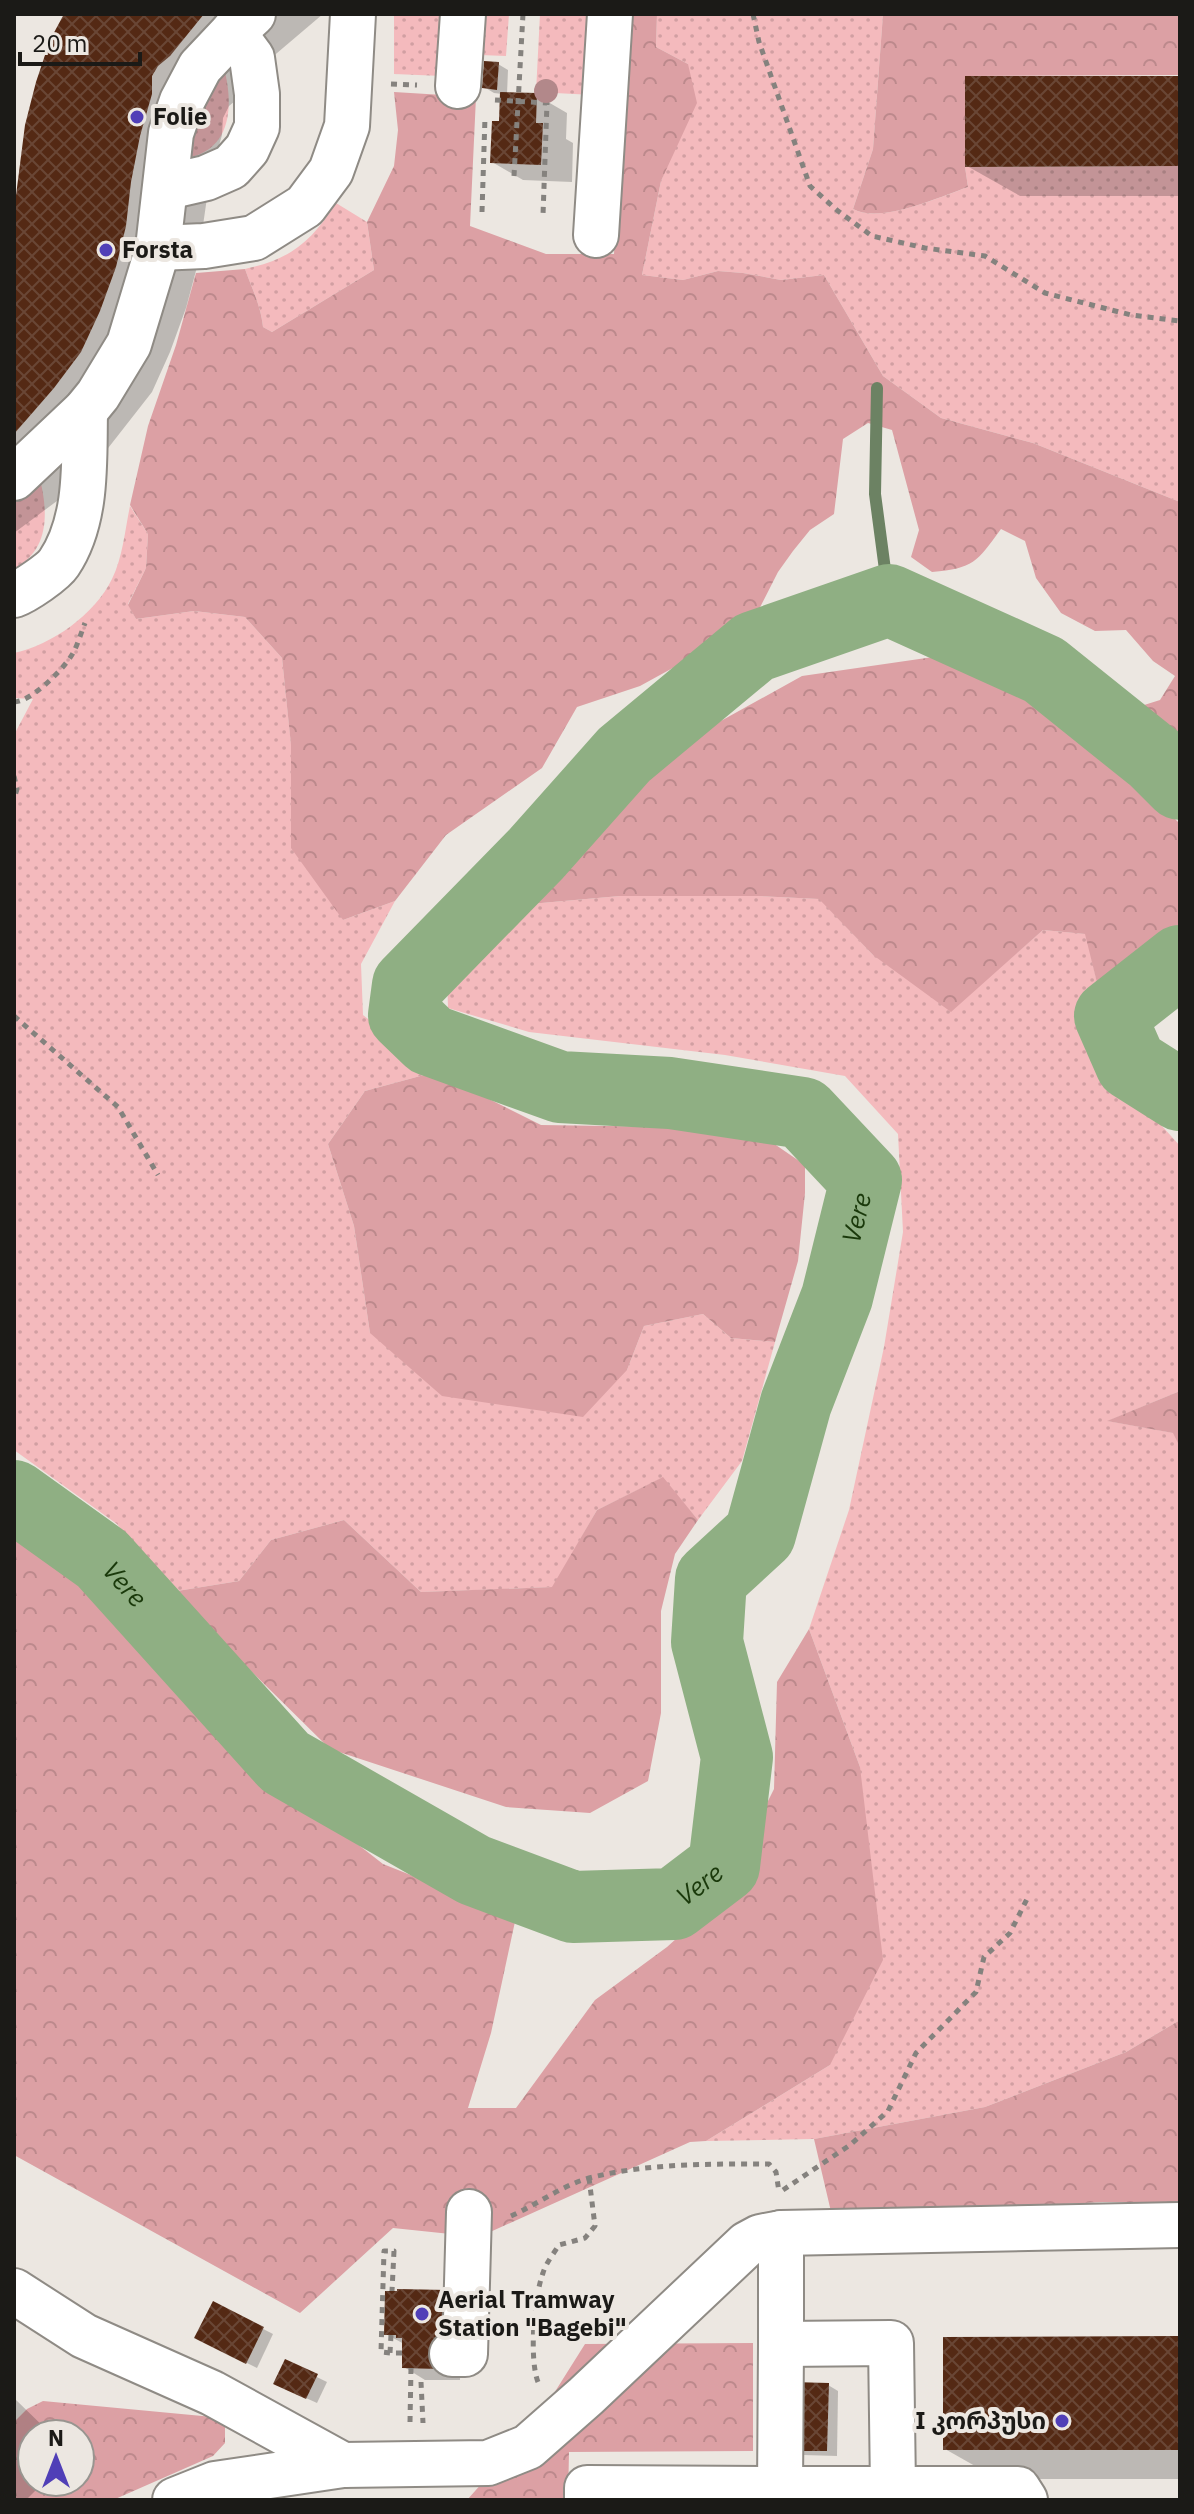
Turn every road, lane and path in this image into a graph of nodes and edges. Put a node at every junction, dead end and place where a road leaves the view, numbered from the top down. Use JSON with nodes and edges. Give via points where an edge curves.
{"nodes":[{"id":1,"x":353,"y":14,"type":"edge"},
{"id":2,"x":463,"y":14,"type":"edge"},
{"id":3,"x":523,"y":14,"type":"edge"},
{"id":4,"x":610,"y":14,"type":"edge"},
{"id":5,"x":753,"y":14,"type":"edge"},
{"id":6,"x":243,"y":23,"type":"edge"},
{"id":7,"x":351,"y":82,"type":"junction"},
{"id":8,"x":477,"y":101,"type":"junction"},
{"id":9,"x":519,"y":101,"type":"junction"},
{"id":10,"x":514,"y":176,"type":"dead end"},
{"id":11,"x":180,"y":184,"type":"dead end"},
{"id":12,"x":482,"y":212,"type":"dead end"},
{"id":13,"x":543,"y":215,"type":"dead end"},
{"id":14,"x":596,"y":235,"type":"dead end"},
{"id":15,"x":158,"y":248,"type":"junction"},
{"id":16,"x":1180,"y":321,"type":"edge"},
{"id":17,"x":85,"y":411,"type":"junction"},
{"id":18,"x":14,"y":478,"type":"edge"},
{"id":19,"x":14,"y":595,"type":"edge"},
{"id":20,"x":85,"y":623,"type":"dead end"},
{"id":21,"x":14,"y":702,"type":"edge"},
{"id":22,"x":14,"y":776,"type":"edge"},
{"id":23,"x":14,"y":799,"type":"edge"},
{"id":24,"x":14,"y":1016,"type":"edge"},
{"id":25,"x":158,"y":1175,"type":"dead end"},
{"id":26,"x":1029,"y":1895,"type":"dead end"},
{"id":27,"x":589,"y":2178,"type":"junction"},
{"id":28,"x":780,"y":2212,"type":"junction"},
{"id":29,"x":473,"y":2225,"type":"joint"},
{"id":30,"x":1180,"y":2225,"type":"edge"},
{"id":31,"x":14,"y":2291,"type":"edge"},
{"id":32,"x":392,"y":2291,"type":"dead end"},
{"id":33,"x":391,"y":2335,"type":"dead end"},
{"id":34,"x":781,"y":2344,"type":"junction"},
{"id":35,"x":390,"y":2353,"type":"junction"},
{"id":36,"x":402,"y":2353,"type":"dead end"},
{"id":37,"x":452,"y":2354,"type":"dead end"},
{"id":38,"x":411,"y":2368,"type":"dead end"},
{"id":39,"x":421,"y":2390,"type":"dead end"},
{"id":40,"x":553,"y":2425,"type":"junction"},
{"id":41,"x":343,"y":2465,"type":"junction"},
{"id":42,"x":780,"y":2489,"type":"junction"},
{"id":43,"x":893,"y":2489,"type":"junction"},
{"id":44,"x":175,"y":2500,"type":"edge"},
{"id":45,"x":587,"y":2500,"type":"edge"},
{"id":46,"x":1025,"y":2500,"type":"edge"}],
"edges":[{"from":1,"to":7,"type":"street"},
{"from":2,"to":8,"type":"street"},
{"from":3,"to":9,"type":"path"},
{"from":4,"to":14,"type":"street"},
{"from":5,"to":16,"type":"path","via":[[810,186],[872,236],[985,256],[1045,293],[1131,315]]},
{"from":6,"to":11,"type":"street","via":[[257,94],[257,127],[231,167]]},
{"from":6,"to":15,"type":"street","via":[[200,67],[178,112]]},
{"from":7,"to":8,"type":"path"},
{"from":7,"to":15,"type":"street","via":[[347,126],[331,171],[305,206],[254,238]]},
{"from":8,"to":9,"type":"path"},
{"from":8,"to":12,"type":"path"},
{"from":9,"to":10,"type":"path"},
{"from":9,"to":13,"type":"path","via":[[547,103]]},
{"from":15,"to":17,"type":"street","via":[[129,344]]},
{"from":17,"to":18,"type":"street"},
{"from":17,"to":19,"type":"street","via":[[77,525],[58,565]]},
{"from":20,"to":21,"type":"path","via":[[66,665],[36,692]]},
{"from":22,"to":23,"type":"path"},
{"from":24,"to":25,"type":"path","via":[[118,1107]]},
{"from":26,"to":28,"type":"path","via":[[1010,1933],[984,1957],[976,1992],[916,2053],[888,2111]]},
{"from":27,"to":28,"type":"path","via":[[662,2167],[769,2164],[776,2172]]},
{"from":27,"to":29,"type":"path","via":[[528,2209]]},
{"from":27,"to":40,"type":"path","via":[[595,2226],[585,2238],[559,2245],[543,2272],[533,2332],[534,2371]]},
{"from":28,"to":30,"type":"street"},
{"from":28,"to":34,"type":"street"},
{"from":28,"to":40,"type":"street","via":[[760,2237]]},
{"from":29,"to":37,"type":"street","via":[[465,2354]]},
{"from":31,"to":41,"type":"street","via":[[84,2336],[212,2393]]},
{"from":32,"to":35,"type":"path","via":[[394,2251],[384,2251],[381,2352]]},
{"from":33,"to":35,"type":"path"},
{"from":34,"to":42,"type":"street"},
{"from":34,"to":43,"type":"street","via":[[891,2343]]},
{"from":35,"to":36,"type":"path"},
{"from":38,"to":39,"type":"path","via":[[410,2429],[425,2426]]},
{"from":40,"to":41,"type":"street","via":[[528,2447],[488,2463]]},
{"from":41,"to":44,"type":"street","via":[[215,2484]]},
{"from":42,"to":43,"type":"street"},
{"from":42,"to":45,"type":"street","via":[[587,2488]]},
{"from":43,"to":46,"type":"street","via":[[1018,2489]]}]}
